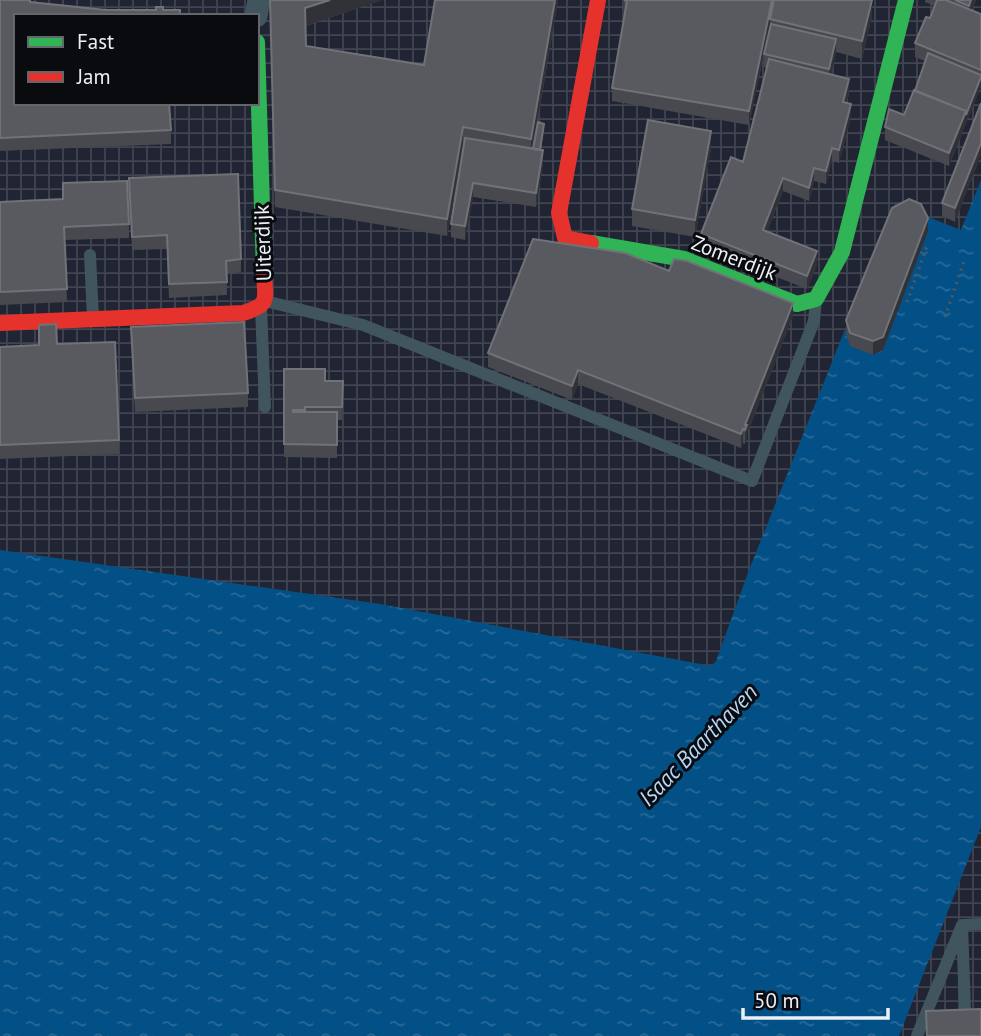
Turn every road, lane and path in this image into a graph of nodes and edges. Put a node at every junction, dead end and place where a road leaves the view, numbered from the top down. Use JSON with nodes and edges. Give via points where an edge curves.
{"nodes":[{"id":1,"x":598,"y":0,"type":"edge"},
{"id":2,"x":906,"y":0,"type":"edge"},
{"id":3,"x":258,"y":105,"type":"edge"},
{"id":4,"x":928,"y":243,"type":"dead end"},
{"id":5,"x":90,"y":255,"type":"dead end"},
{"id":6,"x":965,"y":258,"type":"dead end"},
{"id":7,"x":816,"y":299,"type":"junction"},
{"id":8,"x":907,"y":302,"type":"dead end"},
{"id":9,"x":263,"y":304,"type":"junction"},
{"id":10,"x":945,"y":317,"type":"dead end"},
{"id":11,"x":93,"y":319,"type":"junction"},
{"id":12,"x":0,"y":323,"type":"edge"},
{"id":13,"x":265,"y":407,"type":"dead end"},
{"id":14,"x":981,"y":924,"type":"edge"},
{"id":15,"x":962,"y":925,"type":"junction"},
{"id":16,"x":965,"y":1011,"type":"edge"},
{"id":17,"x":917,"y":1036,"type":"edge"}],
"edges":[{"from":1,"to":7,"type":"street","name":"Zomerdijk","via":[[559,214],[565,238],[684,259],[797,304]]},
{"from":2,"to":7,"type":"street","via":[[842,252]]},
{"from":3,"to":9,"type":"street","name":"Uiterdijk"},
{"from":4,"to":8,"type":"path"},
{"from":5,"to":11,"type":"lane"},
{"from":6,"to":10,"type":"path"},
{"from":7,"to":9,"type":"lane","via":[[814,321],[752,481],[363,325]]},
{"from":9,"to":11,"type":"street","name":"Uiterdijk","via":[[243,313]]},
{"from":9,"to":13,"type":"lane"},
{"from":11,"to":12,"type":"street","name":"Uiterdijk","via":[[64,327]]},
{"from":14,"to":15,"type":"lane"},
{"from":15,"to":16,"type":"lane"},
{"from":15,"to":17,"type":"lane"}]}
